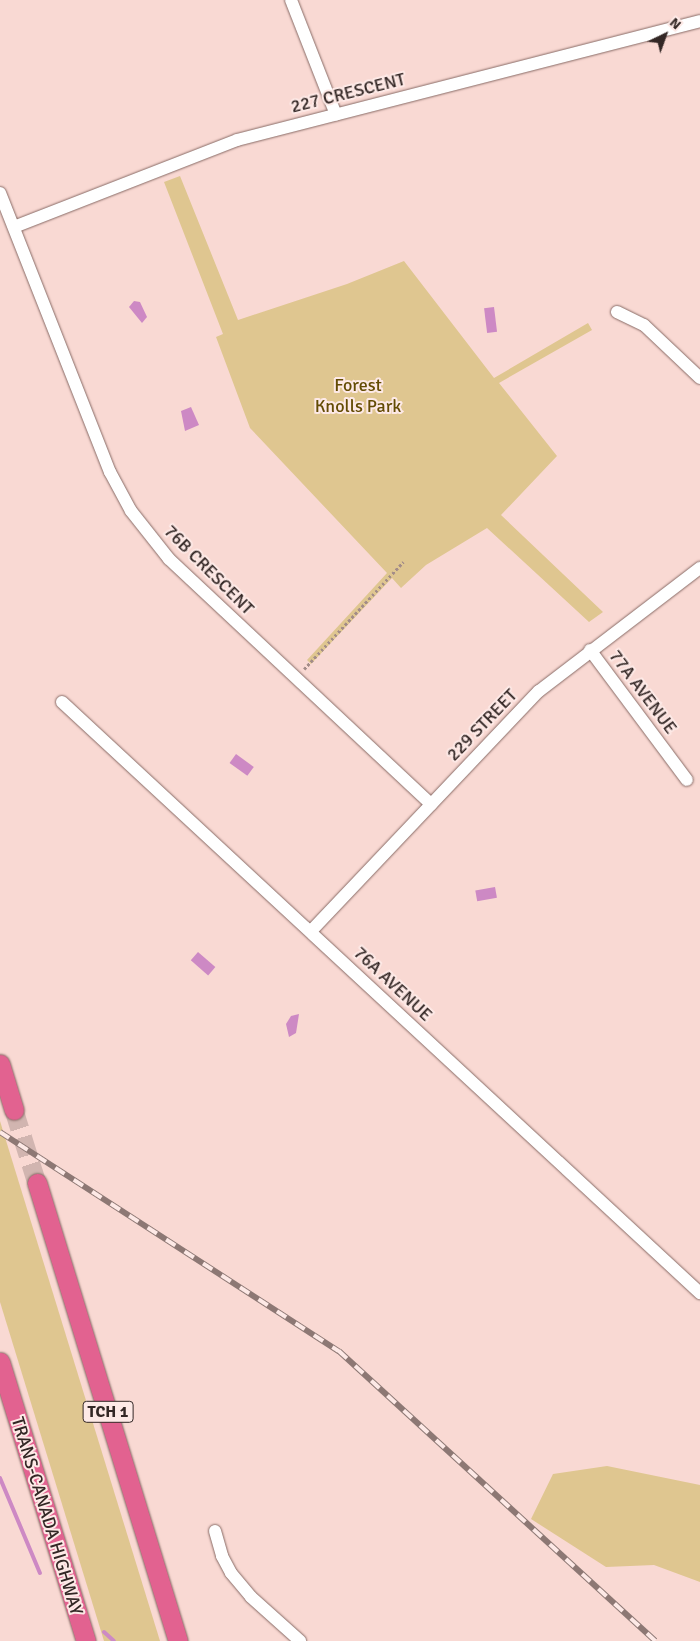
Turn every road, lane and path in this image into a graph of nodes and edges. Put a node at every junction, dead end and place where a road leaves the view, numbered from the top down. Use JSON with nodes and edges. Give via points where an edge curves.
{"nodes":[{"id":1,"x":291,"y":0,"type":"edge"},
{"id":2,"x":700,"y":21,"type":"edge"},
{"id":3,"x":336,"y":115,"type":"junction"},
{"id":4,"x":0,"y":192,"type":"edge"},
{"id":5,"x":14,"y":227,"type":"junction"},
{"id":6,"x":617,"y":312,"type":"dead end"},
{"id":7,"x":700,"y":378,"type":"edge"},
{"id":8,"x":403,"y":562,"type":"dead end"},
{"id":9,"x":700,"y":568,"type":"edge"},
{"id":10,"x":590,"y":650,"type":"junction"},
{"id":11,"x":295,"y":677,"type":"junction"},
{"id":12,"x":62,"y":702,"type":"dead end"},
{"id":13,"x":688,"y":780,"type":"dead end"},
{"id":14,"x":431,"y":804,"type":"junction"},
{"id":15,"x":311,"y":931,"type":"junction"},
{"id":16,"x":0,"y":1064,"type":"edge"},
{"id":17,"x":14,"y":1110,"type":"tunnel mouth"},
{"id":18,"x":37,"y":1183,"type":"tunnel mouth"},
{"id":19,"x":700,"y":1293,"type":"edge"},
{"id":20,"x":0,"y":1362,"type":"edge"},
{"id":21,"x":216,"y":1531,"type":"dead end"},
{"id":22,"x":71,"y":1591,"type":"junction"},
{"id":23,"x":177,"y":1635,"type":"edge"},
{"id":24,"x":82,"y":1641,"type":"edge"},
{"id":25,"x":86,"y":1641,"type":"edge"},
{"id":26,"x":300,"y":1641,"type":"edge"}],
"edges":[{"from":1,"to":3,"type":"street"},
{"from":2,"to":3,"type":"street","name":"227 CRESCENT"},
{"from":3,"to":5,"type":"street","name":"227 CRESCENT","via":[[237,140]]},
{"from":4,"to":5,"type":"street","name":"76B CRESCENT"},
{"from":5,"to":11,"type":"street","name":"76B CRESCENT","via":[[110,472],[131,511],[169,559]]},
{"from":6,"to":7,"type":"street","via":[[644,324]]},
{"from":8,"to":11,"type":"path"},
{"from":9,"to":10,"type":"street","name":"229 STREET"},
{"from":10,"to":13,"type":"street","name":"77A AVENUE"},
{"from":10,"to":14,"type":"street","name":"229 STREET","via":[[539,691]]},
{"from":11,"to":14,"type":"street","name":"76B CRESCENT"},
{"from":12,"to":15,"type":"street","name":"76A AVENUE"},
{"from":14,"to":15,"type":"street","name":"229 STREET"},
{"from":15,"to":19,"type":"street","name":"76A AVENUE"},
{"from":16,"to":17,"type":"highway"},
{"from":18,"to":23,"type":"highway","number":"TCH 1"},
{"from":20,"to":22,"type":"highway","name":"TRANS-CANADA HIGHWAY"},
{"from":21,"to":26,"type":"street","via":[[222,1556],[231,1572],[251,1597]]},
{"from":22,"to":24,"type":"highway"},
{"from":22,"to":25,"type":"highway","name":"TRANS-CANADA HIGHWAY"}]}
